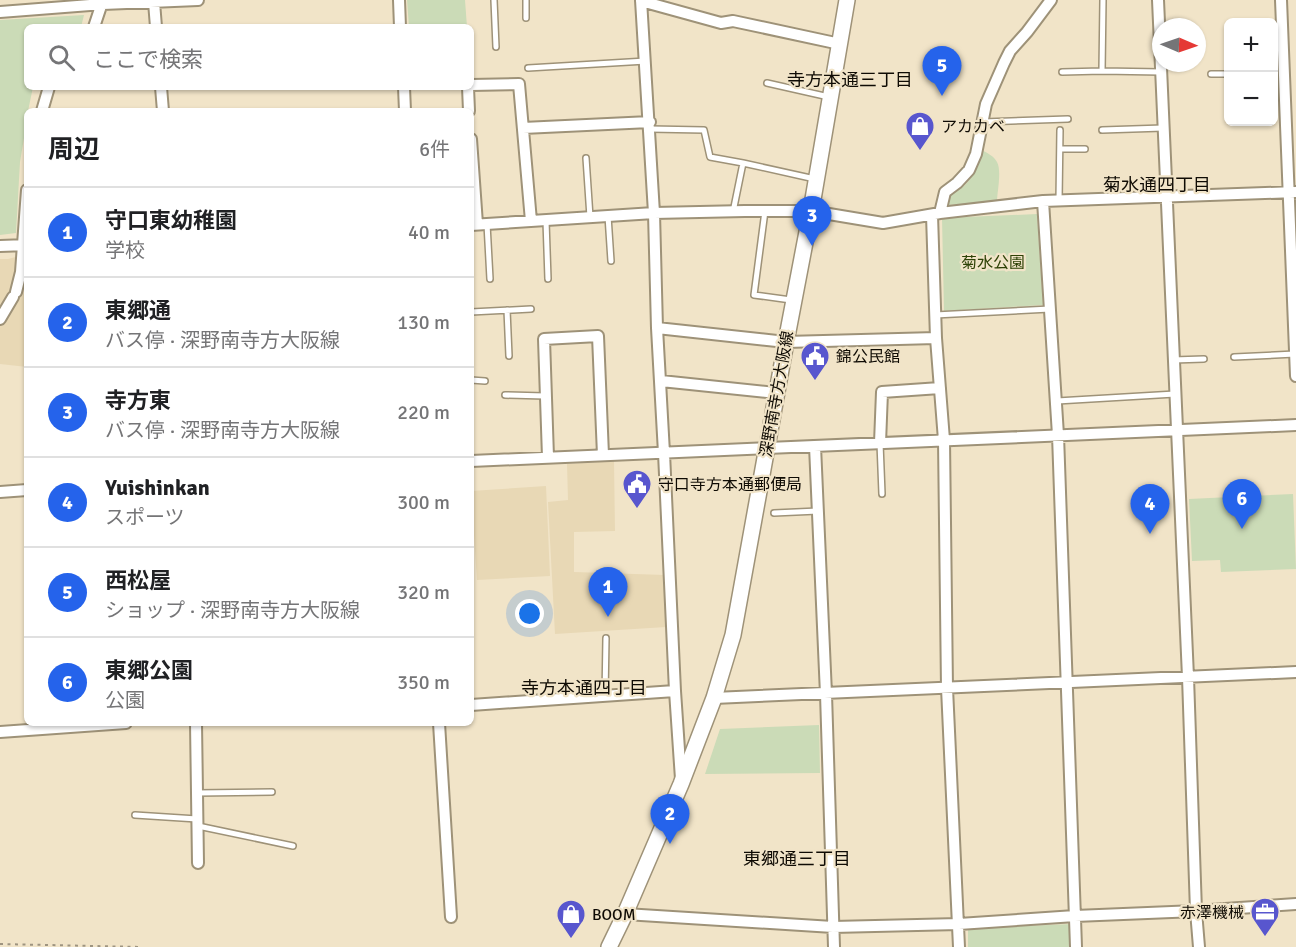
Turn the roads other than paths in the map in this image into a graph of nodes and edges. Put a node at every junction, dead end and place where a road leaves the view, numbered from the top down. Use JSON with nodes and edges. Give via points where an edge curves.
{"nodes":[{"id":1,"x":198,"y":0,"type":"edge"},
{"id":2,"x":399,"y":0,"type":"edge"},
{"id":3,"x":494,"y":0,"type":"edge"},
{"id":4,"x":526,"y":0,"type":"edge"},
{"id":5,"x":847,"y":0,"type":"edge"},
{"id":6,"x":1051,"y":0,"type":"edge"},
{"id":7,"x":1104,"y":0,"type":"edge"},
{"id":8,"x":1158,"y":0,"type":"edge"},
{"id":9,"x":1281,"y":0,"type":"edge"},
{"id":10,"x":641,"y":1,"type":"edge"},
{"id":11,"x":103,"y":2,"type":"edge"},
{"id":12,"x":154,"y":2,"type":"junction"},
{"id":13,"x":0,"y":12,"type":"edge"},
{"id":14,"x":526,"y":18,"type":"dead end"},
{"id":15,"x":1159,"y":18,"type":"edge"},
{"id":16,"x":95,"y":24,"type":"edge"},
{"id":17,"x":156,"y":24,"type":"edge"},
{"id":18,"x":400,"y":24,"type":"edge"},
{"id":19,"x":840,"y":44,"type":"junction"},
{"id":20,"x":496,"y":47,"type":"dead end"},
{"id":21,"x":646,"y":61,"type":"junction"},
{"id":22,"x":528,"y":68,"type":"dead end"},
{"id":23,"x":1102,"y":71,"type":"junction"},
{"id":24,"x":1062,"y":72,"type":"dead end"},
{"id":25,"x":1152,"y":72,"type":"edge"},
{"id":26,"x":1161,"y":72,"type":"edge"},
{"id":27,"x":1279,"y":73,"type":"edge"},
{"id":28,"x":1210,"y":74,"type":"dead end"},
{"id":29,"x":1224,"y":74,"type":"edge"},
{"id":30,"x":766,"y":83,"type":"dead end"},
{"id":31,"x":474,"y":86,"type":"edge"},
{"id":32,"x":48,"y":90,"type":"edge"},
{"id":33,"x":161,"y":90,"type":"edge"},
{"id":34,"x":404,"y":90,"type":"edge"},
{"id":35,"x":469,"y":90,"type":"edge"},
{"id":36,"x":831,"y":98,"type":"junction"},
{"id":37,"x":43,"y":108,"type":"edge"},
{"id":38,"x":164,"y":108,"type":"edge"},
{"id":39,"x":405,"y":108,"type":"edge"},
{"id":40,"x":469,"y":108,"type":"edge"},
{"id":41,"x":1068,"y":119,"type":"dead end"},
{"id":42,"x":983,"y":122,"type":"junction"},
{"id":43,"x":650,"y":125,"type":"junction"},
{"id":44,"x":523,"y":128,"type":"junction"},
{"id":45,"x":1164,"y":128,"type":"junction"},
{"id":46,"x":1060,"y":130,"type":"dead end"},
{"id":47,"x":1102,"y":130,"type":"dead end"},
{"id":48,"x":1060,"y":148,"type":"junction"},
{"id":49,"x":1085,"y":149,"type":"dead end"},
{"id":50,"x":586,"y":158,"type":"dead end"},
{"id":51,"x":743,"y":163,"type":"junction"},
{"id":52,"x":474,"y":175,"type":"edge"},
{"id":53,"x":816,"y":180,"type":"junction"},
{"id":54,"x":1292,"y":192,"type":"edge"},
{"id":55,"x":1167,"y":196,"type":"junction"},
{"id":56,"x":1059,"y":200,"type":"junction"},
{"id":57,"x":1042,"y":201,"type":"junction"},
{"id":58,"x":811,"y":211,"type":"junction"},
{"id":59,"x":733,"y":212,"type":"junction"},
{"id":60,"x":765,"y":212,"type":"junction"},
{"id":61,"x":654,"y":213,"type":"junction"},
{"id":62,"x":936,"y":214,"type":"junction"},
{"id":63,"x":608,"y":216,"type":"junction"},
{"id":64,"x":590,"y":217,"type":"junction"},
{"id":65,"x":546,"y":220,"type":"junction"},
{"id":66,"x":531,"y":221,"type":"junction"},
{"id":67,"x":478,"y":224,"type":"edge"},
{"id":68,"x":24,"y":245,"type":"edge"},
{"id":69,"x":0,"y":246,"type":"edge"},
{"id":70,"x":24,"y":252,"type":"edge"},
{"id":71,"x":1293,"y":254,"type":"edge"},
{"id":72,"x":611,"y":261,"type":"dead end"},
{"id":73,"x":490,"y":279,"type":"dead end"},
{"id":74,"x":548,"y":279,"type":"dead end"},
{"id":75,"x":794,"y":300,"type":"junction"},
{"id":76,"x":531,"y":309,"type":"dead end"},
{"id":77,"x":1050,"y":309,"type":"junction"},
{"id":78,"x":507,"y":310,"type":"junction"},
{"id":79,"x":474,"y":312,"type":"edge"},
{"id":80,"x":935,"y":315,"type":"junction"},
{"id":81,"x":0,"y":319,"type":"edge"},
{"id":82,"x":657,"y":328,"type":"junction"},
{"id":83,"x":936,"y":338,"type":"junction"},
{"id":84,"x":786,"y":342,"type":"junction"},
{"id":85,"x":1295,"y":354,"type":"edge"},
{"id":86,"x":509,"y":356,"type":"dead end"},
{"id":87,"x":1234,"y":357,"type":"dead end"},
{"id":88,"x":1204,"y":359,"type":"dead end"},
{"id":89,"x":1173,"y":360,"type":"junction"},
{"id":90,"x":1296,"y":376,"type":"edge"},
{"id":91,"x":474,"y":380,"type":"edge"},
{"id":92,"x":485,"y":381,"type":"dead end"},
{"id":93,"x":660,"y":381,"type":"junction"},
{"id":94,"x":940,"y":388,"type":"junction"},
{"id":95,"x":776,"y":393,"type":"junction"},
{"id":96,"x":1175,"y":394,"type":"junction"},
{"id":97,"x":504,"y":395,"type":"dead end"},
{"id":98,"x":546,"y":396,"type":"junction"},
{"id":99,"x":1056,"y":401,"type":"junction"},
{"id":100,"x":1296,"y":425,"type":"edge"},
{"id":101,"x":1176,"y":430,"type":"junction"},
{"id":102,"x":1058,"y":435,"type":"junction"},
{"id":103,"x":944,"y":440,"type":"junction"},
{"id":104,"x":880,"y":443,"type":"junction"},
{"id":105,"x":815,"y":446,"type":"junction"},
{"id":106,"x":767,"y":448,"type":"junction"},
{"id":107,"x":664,"y":453,"type":"junction"},
{"id":108,"x":603,"y":455,"type":"junction"},
{"id":109,"x":548,"y":457,"type":"junction"},
{"id":110,"x":474,"y":461,"type":"edge"},
{"id":111,"x":24,"y":490,"type":"edge"},
{"id":112,"x":0,"y":492,"type":"edge"},
{"id":113,"x":882,"y":494,"type":"dead end"},
{"id":114,"x":818,"y":511,"type":"junction"},
{"id":115,"x":774,"y":513,"type":"dead end"},
{"id":116,"x":606,"y":638,"type":"dead end"},
{"id":117,"x":1296,"y":672,"type":"edge"},
{"id":118,"x":1188,"y":677,"type":"junction"},
{"id":119,"x":1067,"y":682,"type":"junction"},
{"id":120,"x":947,"y":688,"type":"junction"},
{"id":121,"x":675,"y":691,"type":"junction"},
{"id":122,"x":826,"y":694,"type":"junction"},
{"id":123,"x":605,"y":696,"type":"junction"},
{"id":124,"x":714,"y":698,"type":"junction"},
{"id":125,"x":474,"y":705,"type":"edge"},
{"id":126,"x":84,"y":726,"type":"edge"},
{"id":127,"x":196,"y":726,"type":"edge"},
{"id":128,"x":439,"y":726,"type":"edge"},
{"id":129,"x":0,"y":732,"type":"edge"},
{"id":130,"x":681,"y":784,"type":"junction"},
{"id":131,"x":272,"y":792,"type":"dead end"},
{"id":132,"x":197,"y":794,"type":"junction"},
{"id":133,"x":135,"y":815,"type":"dead end"},
{"id":134,"x":197,"y":823,"type":"junction"},
{"id":135,"x":293,"y":846,"type":"dead end"},
{"id":136,"x":198,"y":862,"type":"dead end"},
{"id":137,"x":1296,"y":904,"type":"edge"},
{"id":138,"x":1196,"y":911,"type":"junction"},
{"id":139,"x":625,"y":914,"type":"junction"},
{"id":140,"x":1075,"y":916,"type":"junction"},
{"id":141,"x":451,"y":917,"type":"dead end"},
{"id":142,"x":959,"y":924,"type":"junction"},
{"id":143,"x":833,"y":927,"type":"junction"},
{"id":144,"x":609,"y":947,"type":"edge"},
{"id":145,"x":834,"y":947,"type":"edge"},
{"id":146,"x":959,"y":947,"type":"edge"},
{"id":147,"x":1076,"y":947,"type":"edge"},
{"id":148,"x":1199,"y":947,"type":"edge"}],
"edges":[{"from":1,"to":12,"type":"street"},
{"from":2,"to":18,"type":"street"},
{"from":3,"to":20,"type":"lane"},
{"from":4,"to":14,"type":"lane"},
{"from":5,"to":19,"type":"main road","name":"深野南寺方大阪線"},
{"from":6,"to":42,"type":"street","via":[[1010,51]]},
{"from":7,"to":23,"type":"lane"},
{"from":8,"to":15,"type":"street"},
{"from":9,"to":27,"type":"street"},
{"from":10,"to":19,"type":"street","via":[[721,23],[734,21]]},
{"from":10,"to":21,"type":"street"},
{"from":11,"to":12,"type":"street"},
{"from":11,"to":13,"type":"street"},
{"from":11,"to":16,"type":"street"},
{"from":12,"to":17,"type":"street"},
{"from":19,"to":36,"type":"main road","name":"深野南寺方大阪線"},
{"from":21,"to":22,"type":"lane"},
{"from":21,"to":43,"type":"street"},
{"from":23,"to":24,"type":"lane"},
{"from":23,"to":25,"type":"lane"},
{"from":26,"to":45,"type":"street"},
{"from":27,"to":54,"type":"street"},
{"from":28,"to":29,"type":"lane"},
{"from":30,"to":36,"type":"lane"},
{"from":31,"to":44,"type":"street","via":[[519,84]]},
{"from":32,"to":37,"type":"street"},
{"from":33,"to":38,"type":"street"},
{"from":34,"to":39,"type":"street"},
{"from":35,"to":40,"type":"street"},
{"from":36,"to":53,"type":"main road","name":"深野南寺方大阪線"},
{"from":41,"to":42,"type":"lane"},
{"from":42,"to":62,"type":"street","via":[[969,170],[945,192]]},
{"from":43,"to":44,"type":"street"},
{"from":43,"to":51,"type":"lane","via":[[704,130],[710,157]]},
{"from":43,"to":61,"type":"street"},
{"from":44,"to":66,"type":"street"},
{"from":45,"to":47,"type":"lane"},
{"from":45,"to":55,"type":"street"},
{"from":46,"to":48,"type":"lane"},
{"from":48,"to":49,"type":"lane"},
{"from":48,"to":56,"type":"lane"},
{"from":50,"to":64,"type":"lane"},
{"from":51,"to":53,"type":"lane"},
{"from":51,"to":59,"type":"lane"},
{"from":52,"to":67,"type":"street"},
{"from":53,"to":58,"type":"main road","name":"深野南寺方大阪線"},
{"from":54,"to":55,"type":"street"},
{"from":54,"to":71,"type":"street"},
{"from":55,"to":56,"type":"street"},
{"from":55,"to":89,"type":"street"},
{"from":56,"to":57,"type":"street"},
{"from":57,"to":62,"type":"street"},
{"from":57,"to":77,"type":"street"},
{"from":58,"to":60,"type":"street"},
{"from":58,"to":62,"type":"street","via":[[883,223]]},
{"from":58,"to":75,"type":"main road","name":"深野南寺方大阪線"},
{"from":59,"to":60,"type":"street"},
{"from":59,"to":61,"type":"street"},
{"from":60,"to":75,"type":"lane","via":[[754,295]]},
{"from":61,"to":63,"type":"street"},
{"from":61,"to":82,"type":"street"},
{"from":62,"to":80,"type":"street"},
{"from":63,"to":64,"type":"street"},
{"from":63,"to":72,"type":"lane"},
{"from":64,"to":65,"type":"street"},
{"from":65,"to":66,"type":"street"},
{"from":65,"to":74,"type":"lane"},
{"from":66,"to":67,"type":"street"},
{"from":67,"to":73,"type":"lane"},
{"from":68,"to":69,"type":"street"},
{"from":70,"to":81,"type":"street","via":[[14,295]]},
{"from":71,"to":85,"type":"street"},
{"from":75,"to":84,"type":"main road","name":"深野南寺方大阪線"},
{"from":76,"to":78,"type":"lane"},
{"from":77,"to":80,"type":"lane"},
{"from":77,"to":99,"type":"street"},
{"from":78,"to":79,"type":"lane"},
{"from":78,"to":86,"type":"lane"},
{"from":80,"to":83,"type":"street"},
{"from":82,"to":84,"type":"street"},
{"from":82,"to":93,"type":"street"},
{"from":83,"to":84,"type":"street"},
{"from":83,"to":94,"type":"street"},
{"from":84,"to":95,"type":"main road","name":"深野南寺方大阪線"},
{"from":85,"to":87,"type":"lane"},
{"from":85,"to":90,"type":"street"},
{"from":88,"to":89,"type":"lane"},
{"from":89,"to":96,"type":"street"},
{"from":91,"to":92,"type":"lane"},
{"from":93,"to":95,"type":"street"},
{"from":93,"to":107,"type":"street"},
{"from":94,"to":103,"type":"street"},
{"from":94,"to":104,"type":"street","via":[[882,392]]},
{"from":95,"to":106,"type":"main road","name":"深野南寺方大阪線"},
{"from":96,"to":99,"type":"lane"},
{"from":96,"to":101,"type":"street"},
{"from":97,"to":98,"type":"lane"},
{"from":98,"to":108,"type":"street","via":[[544,339],[598,336]]},
{"from":98,"to":109,"type":"street"},
{"from":99,"to":102,"type":"street"},
{"from":100,"to":101,"type":"street"},
{"from":101,"to":102,"type":"street"},
{"from":101,"to":118,"type":"street"},
{"from":102,"to":103,"type":"street"},
{"from":102,"to":119,"type":"street"},
{"from":103,"to":104,"type":"street"},
{"from":103,"to":120,"type":"street"},
{"from":104,"to":105,"type":"street"},
{"from":104,"to":113,"type":"lane"},
{"from":105,"to":106,"type":"street"},
{"from":105,"to":114,"type":"street"},
{"from":106,"to":107,"type":"street"},
{"from":106,"to":124,"type":"main road","name":"深野南寺方大阪線","via":[[733,635]]},
{"from":107,"to":108,"type":"street"},
{"from":107,"to":121,"type":"street"},
{"from":108,"to":109,"type":"street"},
{"from":109,"to":110,"type":"street"},
{"from":111,"to":112,"type":"street"},
{"from":114,"to":115,"type":"lane"},
{"from":114,"to":122,"type":"street"},
{"from":116,"to":123,"type":"lane"},
{"from":117,"to":118,"type":"street"},
{"from":118,"to":119,"type":"street"},
{"from":118,"to":138,"type":"street"},
{"from":119,"to":120,"type":"street"},
{"from":119,"to":140,"type":"street"},
{"from":120,"to":122,"type":"street"},
{"from":120,"to":142,"type":"street"},
{"from":121,"to":123,"type":"street"},
{"from":121,"to":130,"type":"street"},
{"from":122,"to":124,"type":"street"},
{"from":122,"to":143,"type":"street"},
{"from":123,"to":125,"type":"street"},
{"from":124,"to":130,"type":"main road","name":"深野南寺方大阪線"},
{"from":126,"to":129,"type":"street"},
{"from":127,"to":132,"type":"street"},
{"from":128,"to":141,"type":"street"},
{"from":130,"to":139,"type":"main road","name":"深野南寺方大阪線"},
{"from":131,"to":132,"type":"lane"},
{"from":132,"to":134,"type":"street"},
{"from":133,"to":134,"type":"lane"},
{"from":134,"to":135,"type":"lane"},
{"from":134,"to":136,"type":"street"},
{"from":137,"to":138,"type":"street"},
{"from":138,"to":140,"type":"street"},
{"from":138,"to":148,"type":"street"},
{"from":139,"to":143,"type":"street"},
{"from":139,"to":144,"type":"main road","name":"深野南寺方大阪線"},
{"from":140,"to":142,"type":"street"},
{"from":140,"to":147,"type":"street"},
{"from":142,"to":143,"type":"street"},
{"from":142,"to":146,"type":"street"},
{"from":143,"to":145,"type":"street"}]}
